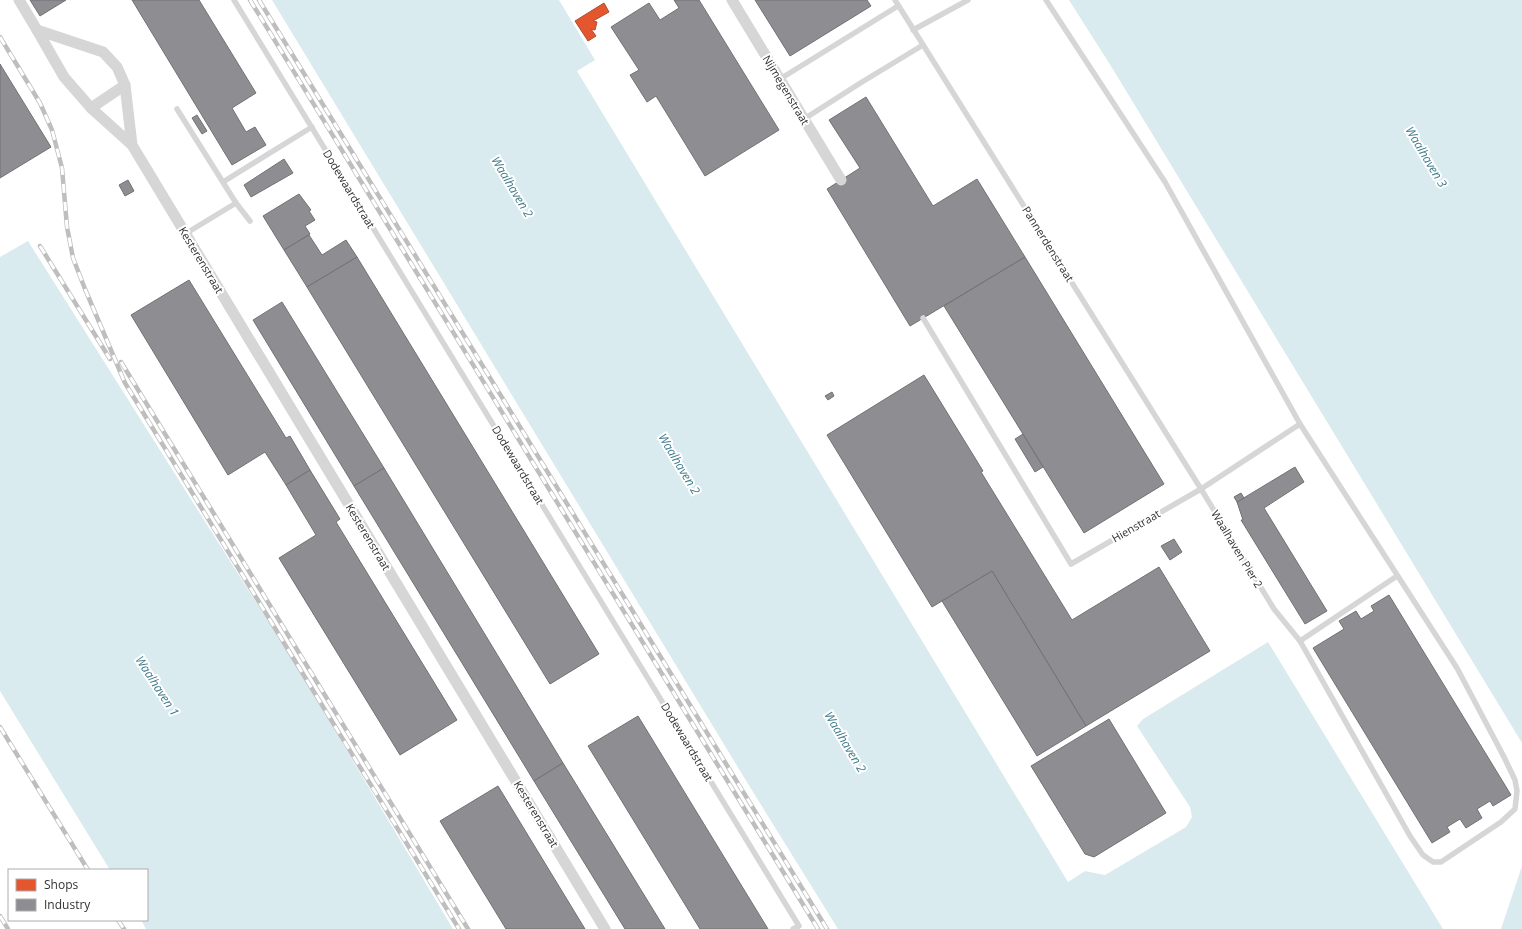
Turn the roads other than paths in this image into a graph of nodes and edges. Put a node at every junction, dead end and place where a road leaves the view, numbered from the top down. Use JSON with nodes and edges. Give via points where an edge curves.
{"nodes":[{"id":1,"x":19,"y":0,"type":"edge"},
{"id":2,"x":234,"y":0,"type":"edge"},
{"id":3,"x":732,"y":0,"type":"edge"},
{"id":4,"x":895,"y":0,"type":"edge"},
{"id":5,"x":968,"y":0,"type":"edge"},
{"id":6,"x":1046,"y":0,"type":"edge"},
{"id":7,"x":898,"y":6,"type":"junction"},
{"id":8,"x":37,"y":30,"type":"junction"},
{"id":9,"x":913,"y":30,"type":"junction"},
{"id":10,"x":923,"y":46,"type":"junction"},
{"id":11,"x":780,"y":79,"type":"junction"},
{"id":12,"x":125,"y":85,"type":"junction"},
{"id":13,"x":91,"y":108,"type":"junction"},
{"id":14,"x":177,"y":108,"type":"dead end"},
{"id":15,"x":804,"y":119,"type":"junction"},
{"id":16,"x":312,"y":127,"type":"junction"},
{"id":17,"x":132,"y":145,"type":"junction"},
{"id":18,"x":841,"y":180,"type":"dead end"},
{"id":19,"x":223,"y":182,"type":"junction"},
{"id":20,"x":236,"y":203,"type":"junction"},
{"id":21,"x":250,"y":221,"type":"dead end"},
{"id":22,"x":185,"y":234,"type":"junction"},
{"id":23,"x":923,"y":318,"type":"dead end"},
{"id":24,"x":1300,"y":424,"type":"junction"},
{"id":25,"x":1201,"y":489,"type":"junction"},
{"id":26,"x":1397,"y":576,"type":"junction"},
{"id":27,"x":1300,"y":641,"type":"junction"},
{"id":28,"x":605,"y":929,"type":"edge"},
{"id":29,"x":793,"y":929,"type":"edge"}],
"edges":[{"from":1,"to":8,"type":"street","name":"Kesterenstraat"},
{"from":2,"to":16,"type":"lane","name":"Dodewaardstraat"},
{"from":3,"to":11,"type":"street","name":"Nijmegenstraat"},
{"from":4,"to":7,"type":"lane","name":"Pannerdenstraat"},
{"from":5,"to":9,"type":"lane"},
{"from":6,"to":24,"type":"lane","via":[[1165,182]]},
{"from":7,"to":9,"type":"lane","name":"Pannerdenstraat"},
{"from":7,"to":11,"type":"lane"},
{"from":8,"to":12,"type":"street","name":"Kesterenstraat","via":[[103,52],[117,67]]},
{"from":8,"to":13,"type":"street","name":"Kesterenstraat","via":[[64,77]]},
{"from":9,"to":10,"type":"lane","name":"Pannerdenstraat"},
{"from":10,"to":15,"type":"lane"},
{"from":10,"to":25,"type":"lane","name":"Pannerdenstraat"},
{"from":11,"to":15,"type":"street","name":"Nijmegenstraat"},
{"from":12,"to":13,"type":"street"},
{"from":12,"to":17,"type":"street","name":"Kesterenstraat"},
{"from":13,"to":17,"type":"street","name":"Kesterenstraat"},
{"from":14,"to":19,"type":"lane"},
{"from":15,"to":18,"type":"street","name":"Nijmegenstraat"},
{"from":16,"to":19,"type":"lane"},
{"from":16,"to":29,"type":"lane","name":"Dodewaardstraat","via":[[799,926]]},
{"from":17,"to":22,"type":"street","name":"Kesterenstraat"},
{"from":19,"to":20,"type":"lane"},
{"from":20,"to":21,"type":"lane"},
{"from":20,"to":22,"type":"lane"},
{"from":22,"to":28,"type":"street","name":"Kesterenstraat"},
{"from":23,"to":25,"type":"lane","name":"Hienstraat","via":[[1071,564]]},
{"from":24,"to":25,"type":"lane","name":"Hienstraat"},
{"from":24,"to":26,"type":"lane"},
{"from":25,"to":27,"type":"lane","name":"Waalhaven Pier 2","via":[[1274,609]]},
{"from":26,"to":27,"type":"lane"},
{"from":26,"to":27,"type":"lane","name":"Waalhaven Pier 2","via":[[1457,668],[1515,780],[1515,809],[1502,822],[1441,862],[1433,862],[1423,855]]}]}
